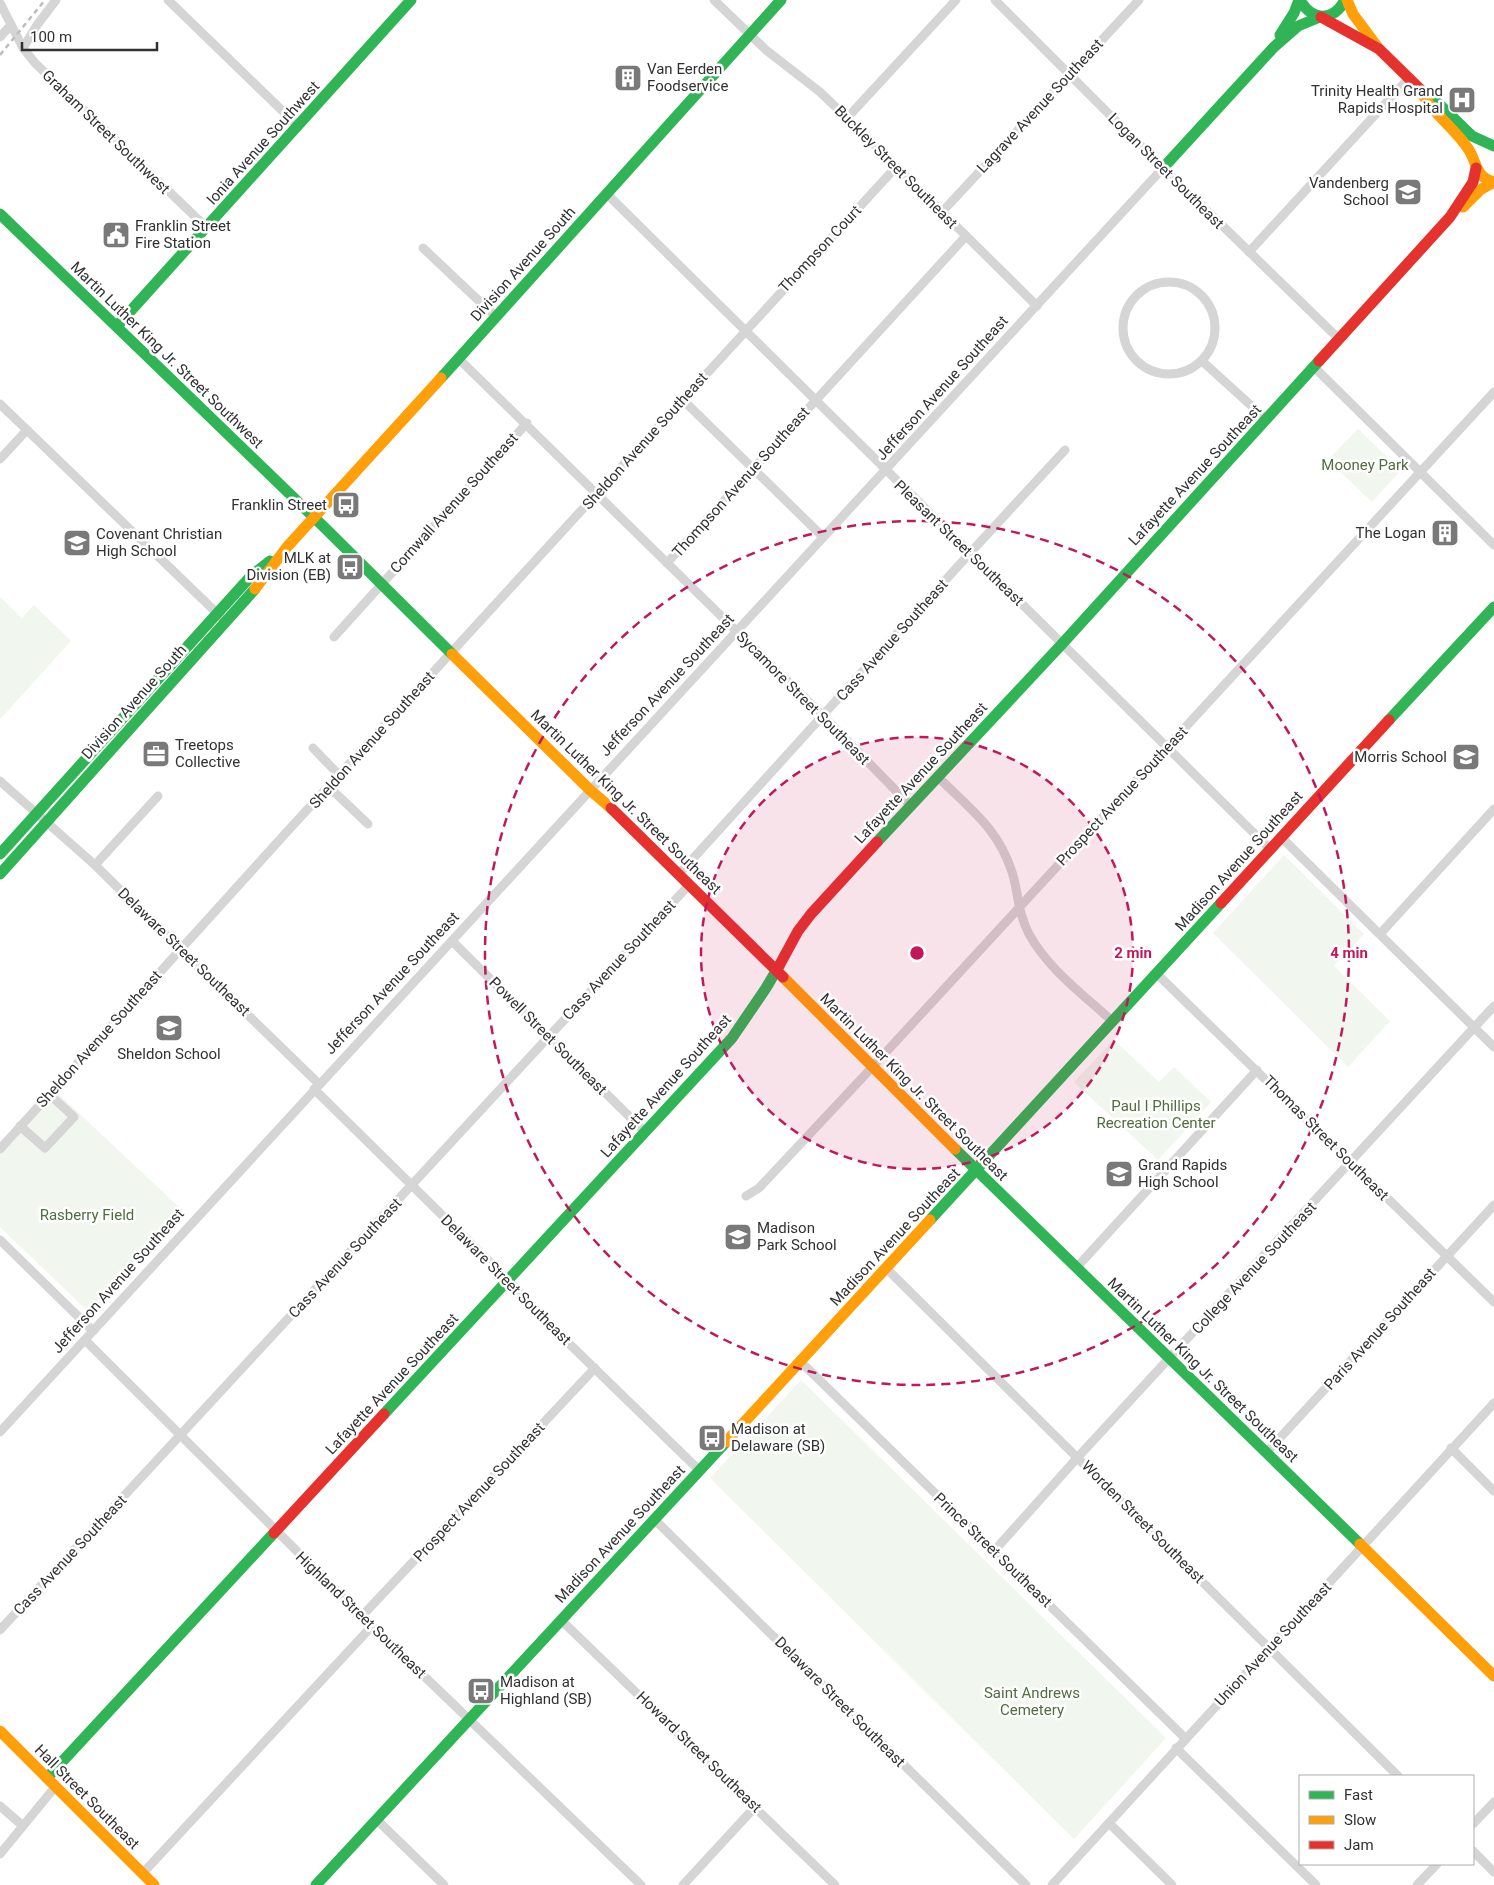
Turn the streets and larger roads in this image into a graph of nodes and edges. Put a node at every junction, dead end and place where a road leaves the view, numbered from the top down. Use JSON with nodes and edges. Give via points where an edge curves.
{"nodes":[{"id":1,"x":56,"y":0,"type":"edge"},
{"id":2,"x":168,"y":0,"type":"edge"},
{"id":3,"x":411,"y":0,"type":"edge"},
{"id":4,"x":714,"y":0,"type":"edge"},
{"id":5,"x":781,"y":0,"type":"edge"},
{"id":6,"x":956,"y":0,"type":"edge"},
{"id":7,"x":995,"y":0,"type":"edge"},
{"id":8,"x":1139,"y":0,"type":"edge"},
{"id":9,"x":1300,"y":0,"type":"edge"},
{"id":10,"x":1346,"y":0,"type":"edge"},
{"id":11,"x":0,"y":3,"type":"edge"},
{"id":12,"x":1320,"y":17,"type":"junction"},
{"id":13,"x":11,"y":25,"type":"junction"},
{"id":14,"x":750,"y":34,"type":"junction"},
{"id":15,"x":0,"y":37,"type":"edge"},
{"id":16,"x":1274,"y":47,"type":"junction"},
{"id":17,"x":22,"y":48,"type":"junction"},
{"id":18,"x":1379,"y":49,"type":"junction"},
{"id":19,"x":1069,"y":74,"type":"junction"},
{"id":20,"x":1408,"y":79,"type":"junction"},
{"id":21,"x":1421,"y":91,"type":"junction"},
{"id":22,"x":847,"y":118,"type":"junction"},
{"id":23,"x":298,"y":126,"type":"junction"},
{"id":24,"x":1494,"y":146,"type":"edge"},
{"id":25,"x":896,"y":166,"type":"junction"},
{"id":26,"x":1476,"y":167,"type":"junction"},
{"id":27,"x":1163,"y":168,"type":"junction"},
{"id":28,"x":1494,"y":182,"type":"edge"},
{"id":29,"x":607,"y":194,"type":"junction"},
{"id":30,"x":942,"y":212,"type":"junction"},
{"id":31,"x":0,"y":215,"type":"edge"},
{"id":32,"x":1450,"y":217,"type":"junction"},
{"id":33,"x":207,"y":228,"type":"junction"},
{"id":34,"x":966,"y":236,"type":"junction"},
{"id":35,"x":423,"y":248,"type":"dead end"},
{"id":36,"x":1249,"y":252,"type":"junction"},
{"id":37,"x":1037,"y":306,"type":"junction"},
{"id":38,"x":496,"y":317,"type":"junction"},
{"id":39,"x":117,"y":326,"type":"junction"},
{"id":40,"x":745,"y":331,"type":"junction"},
{"id":41,"x":1339,"y":339,"type":"junction"},
{"id":42,"x":459,"y":359,"type":"junction"},
{"id":43,"x":1202,"y":361,"type":"junction"},
{"id":44,"x":1314,"y":367,"type":"junction"},
{"id":45,"x":1494,"y":392,"type":"edge"},
{"id":46,"x":682,"y":399,"type":"junction"},
{"id":47,"x":814,"y":400,"type":"junction"},
{"id":48,"x":0,"y":404,"type":"edge"},
{"id":49,"x":1266,"y":420,"type":"junction"},
{"id":50,"x":527,"y":423,"type":"junction"},
{"id":51,"x":27,"y":430,"type":"junction"},
{"id":52,"x":1065,"y":450,"type":"dead end"},
{"id":53,"x":0,"y":459,"type":"edge"},
{"id":54,"x":753,"y":468,"type":"junction"},
{"id":55,"x":886,"y":472,"type":"junction"},
{"id":56,"x":1420,"y":472,"type":"junction"},
{"id":57,"x":597,"y":494,"type":"junction"},
{"id":58,"x":314,"y":517,"type":"junction"},
{"id":59,"x":823,"y":537,"type":"junction"},
{"id":60,"x":1494,"y":545,"type":"edge"},
{"id":61,"x":970,"y":553,"type":"junction"},
{"id":62,"x":667,"y":563,"type":"junction"},
{"id":63,"x":382,"y":583,"type":"junction"},
{"id":64,"x":1494,"y":607,"type":"edge"},
{"id":65,"x":221,"y":618,"type":"junction"},
{"id":66,"x":737,"y":632,"type":"junction"},
{"id":67,"x":334,"y":637,"type":"dead end"},
{"id":68,"x":1062,"y":644,"type":"junction"},
{"id":69,"x":451,"y":653,"type":"junction"},
{"id":70,"x":823,"y":716,"type":"junction"},
{"id":71,"x":313,"y":748,"type":"dead end"},
{"id":72,"x":1167,"y":748,"type":"junction"},
{"id":73,"x":340,"y":776,"type":"junction"},
{"id":74,"x":938,"y":777,"type":"junction"},
{"id":75,"x":0,"y":781,"type":"edge"},
{"id":76,"x":329,"y":787,"type":"junction"},
{"id":77,"x":590,"y":790,"type":"junction"},
{"id":78,"x":158,"y":796,"type":"dead end"},
{"id":79,"x":911,"y":806,"type":"junction"},
{"id":80,"x":1494,"y":809,"type":"edge"},
{"id":81,"x":37,"y":813,"type":"junction"},
{"id":82,"x":47,"y":822,"type":"junction"},
{"id":83,"x":368,"y":824,"type":"dead end"},
{"id":84,"x":1281,"y":836,"type":"junction"},
{"id":85,"x":1270,"y":849,"type":"junction"},
{"id":86,"x":0,"y":854,"type":"edge"},
{"id":87,"x":95,"y":865,"type":"junction"},
{"id":88,"x":0,"y":874,"type":"edge"},
{"id":89,"x":679,"y":874,"type":"junction"},
{"id":90,"x":689,"y":885,"type":"junction"},
{"id":91,"x":1018,"y":909,"type":"junction"},
{"id":92,"x":1380,"y":934,"type":"junction"},
{"id":93,"x":452,"y":941,"type":"junction"},
{"id":94,"x":181,"y":950,"type":"junction"},
{"id":95,"x":776,"y":971,"type":"junction"},
{"id":96,"x":1157,"y":974,"type":"junction"},
{"id":97,"x":1494,"y":1006,"type":"edge"},
{"id":98,"x":1113,"y":1022,"type":"junction"},
{"id":99,"x":1474,"y":1028,"type":"junction"},
{"id":100,"x":549,"y":1036,"type":"junction"},
{"id":101,"x":1494,"y":1047,"type":"edge"},
{"id":102,"x":873,"y":1066,"type":"junction"},
{"id":103,"x":1257,"y":1070,"type":"junction"},
{"id":104,"x":317,"y":1086,"type":"junction"},
{"id":105,"x":49,"y":1094,"type":"junction"},
{"id":106,"x":20,"y":1126,"type":"junction"},
{"id":107,"x":645,"y":1132,"type":"junction"},
{"id":108,"x":0,"y":1149,"type":"edge"},
{"id":109,"x":1350,"y":1164,"type":"junction"},
{"id":110,"x":976,"y":1170,"type":"junction"},
{"id":111,"x":411,"y":1186,"type":"junction"},
{"id":112,"x":746,"y":1196,"type":"dead end"},
{"id":113,"x":1494,"y":1205,"type":"edge"},
{"id":114,"x":0,"y":1240,"type":"edge"},
{"id":115,"x":1446,"y":1256,"type":"junction"},
{"id":116,"x":1076,"y":1267,"type":"junction"},
{"id":117,"x":886,"y":1268,"type":"junction"},
{"id":118,"x":508,"y":1280,"type":"junction"},
{"id":119,"x":1494,"y":1302,"type":"edge"},
{"id":120,"x":94,"y":1331,"type":"junction"},
{"id":121,"x":85,"y":1340,"type":"junction"},
{"id":122,"x":1171,"y":1358,"type":"junction"},
{"id":123,"x":801,"y":1362,"type":"junction"},
{"id":124,"x":595,"y":1368,"type":"junction"},
{"id":125,"x":1494,"y":1403,"type":"edge"},
{"id":126,"x":0,"y":1432,"type":"edge"},
{"id":127,"x":182,"y":1434,"type":"junction"},
{"id":128,"x":1451,"y":1448,"type":"junction"},
{"id":129,"x":1266,"y":1453,"type":"junction"},
{"id":130,"x":1078,"y":1458,"type":"junction"},
{"id":131,"x":699,"y":1470,"type":"junction"},
{"id":132,"x":1494,"y":1491,"type":"edge"},
{"id":133,"x":654,"y":1520,"type":"junction"},
{"id":134,"x":276,"y":1531,"type":"junction"},
{"id":135,"x":1362,"y":1547,"type":"junction"},
{"id":136,"x":994,"y":1551,"type":"junction"},
{"id":137,"x":362,"y":1616,"type":"junction"},
{"id":138,"x":561,"y":1620,"type":"junction"},
{"id":139,"x":372,"y":1626,"type":"junction"},
{"id":140,"x":0,"y":1630,"type":"edge"},
{"id":141,"x":1269,"y":1647,"type":"junction"},
{"id":142,"x":1494,"y":1676,"type":"edge"},
{"id":143,"x":469,"y":1720,"type":"junction"},
{"id":144,"x":0,"y":1731,"type":"edge"},
{"id":145,"x":1186,"y":1739,"type":"junction"},
{"id":146,"x":1176,"y":1748,"type":"junction"},
{"id":147,"x":1397,"y":1775,"type":"edge"},
{"id":148,"x":51,"y":1782,"type":"junction"},
{"id":149,"x":1494,"y":1802,"type":"edge"},
{"id":150,"x":0,"y":1806,"type":"edge"},
{"id":151,"x":755,"y":1806,"type":"junction"},
{"id":152,"x":377,"y":1820,"type":"junction"},
{"id":153,"x":1109,"y":1822,"type":"junction"},
{"id":154,"x":1474,"y":1823,"type":"edge"},
{"id":155,"x":23,"y":1826,"type":"junction"},
{"id":156,"x":1474,"y":1852,"type":"edge"},
{"id":157,"x":0,"y":1854,"type":"edge"},
{"id":158,"x":1435,"y":1865,"type":"edge"},
{"id":159,"x":1494,"y":1872,"type":"edge"},
{"id":160,"x":146,"y":1880,"type":"edge"},
{"id":161,"x":316,"y":1885,"type":"edge"},
{"id":162,"x":444,"y":1885,"type":"edge"},
{"id":163,"x":641,"y":1885,"type":"edge"},
{"id":164,"x":683,"y":1885,"type":"edge"},
{"id":165,"x":836,"y":1885,"type":"edge"},
{"id":166,"x":1026,"y":1885,"type":"edge"},
{"id":167,"x":1052,"y":1885,"type":"edge"},
{"id":168,"x":1172,"y":1885,"type":"edge"},
{"id":169,"x":1316,"y":1885,"type":"edge"},
{"id":170,"x":1417,"y":1885,"type":"edge"}],
"edges":[{"from":1,"to":17,"type":"street"},
{"from":2,"to":23,"type":"street"},
{"from":3,"to":23,"type":"street","name":"Ionia Avenue Southwest"},
{"from":4,"to":14,"type":"street","name":"Buckley Street Southeast"},
{"from":5,"to":14,"type":"street","name":"Division Avenue South"},
{"from":6,"to":22,"type":"street"},
{"from":7,"to":19,"type":"street","name":"Logan Street Southeast"},
{"from":8,"to":19,"type":"street","name":"Lagrave Avenue Southeast"},
{"from":9,"to":12,"type":"street","via":[[1308,12]]},
{"from":9,"to":16,"type":"street","name":"Jefferson Avenue Southeast"},
{"from":10,"to":12,"type":"street","name":"Jefferson Avenue Southeast","via":[[1337,12]]},
{"from":10,"to":18,"type":"street","via":[[1355,18]]},
{"from":11,"to":13,"type":"street","name":"Graham Street Southwest"},
{"from":12,"to":16,"type":"street","name":"Jefferson Avenue Southeast","via":[[1298,26]]},
{"from":12,"to":18,"type":"street"},
{"from":13,"to":15,"type":"street"},
{"from":13,"to":17,"type":"street","name":"Graham Street Southwest"},
{"from":14,"to":22,"type":"street","name":"Buckley Street Southeast"},
{"from":14,"to":29,"type":"street","name":"Division Avenue South"},
{"from":16,"to":27,"type":"street","name":"Jefferson Avenue Southeast"},
{"from":17,"to":33,"type":"street","name":"Graham Street Southwest"},
{"from":18,"to":20,"type":"street"},
{"from":19,"to":27,"type":"street","name":"Logan Street Southeast"},
{"from":19,"to":30,"type":"street","name":"Lagrave Avenue Southeast"},
{"from":20,"to":21,"type":"street"},
{"from":20,"to":36,"type":"street"},
{"from":21,"to":24,"type":"street","via":[[1472,136]]},
{"from":21,"to":26,"type":"street","via":[[1430,108],[1468,148]]},
{"from":22,"to":25,"type":"street","name":"Buckley Street Southeast"},
{"from":23,"to":33,"type":"street","name":"Ionia Avenue Southwest"},
{"from":24,"to":26,"type":"street","name":"Lafayette Avenue Southeast","via":[[1481,152]]},
{"from":25,"to":30,"type":"street","name":"Buckley Street Southeast"},
{"from":25,"to":40,"type":"street","name":"Thompson Court"},
{"from":26,"to":28,"type":"street","via":[[1482,178]]},
{"from":26,"to":32,"type":"street","name":"Lafayette Avenue Southeast","via":[[1473,182]]},
{"from":27,"to":36,"type":"street","name":"Logan Street Southeast"},
{"from":27,"to":37,"type":"street","name":"Jefferson Avenue Southeast"},
{"from":28,"to":32,"type":"street"},
{"from":29,"to":38,"type":"street","name":"Division Avenue South"},
{"from":29,"to":40,"type":"street","name":"Pleasant Street Southeast"},
{"from":30,"to":34,"type":"street","name":"Buckley Street Southeast"},
{"from":31,"to":39,"type":"street","name":"Martin Luther King Jr. Street Southwest"},
{"from":32,"to":41,"type":"street","name":"Lafayette Avenue Southeast"},
{"from":33,"to":39,"type":"street","name":"Ionia Avenue Southwest"},
{"from":34,"to":37,"type":"street","name":"Buckley Street Southeast"},
{"from":34,"to":47,"type":"street"},
{"from":35,"to":38,"type":"street"},
{"from":36,"to":41,"type":"street","name":"Logan Street Southeast"},
{"from":37,"to":55,"type":"street","name":"Jefferson Avenue Southeast"},
{"from":38,"to":42,"type":"street","name":"Division Avenue South"},
{"from":39,"to":58,"type":"street","name":"Martin Luther King Jr. Street Southwest"},
{"from":40,"to":46,"type":"street","name":"Sheldon Avenue Southeast"},
{"from":40,"to":47,"type":"street","name":"Pleasant Street Southeast"},
{"from":41,"to":44,"type":"street","name":"Lafayette Avenue Southeast"},
{"from":42,"to":50,"type":"street","name":"Sycamore Street Southeast"},
{"from":42,"to":58,"type":"street","name":"Division Avenue South"},
{"from":43,"to":43,"type":"street","via":[[1214,338],[1212,313],[1206,301],[1185,286],[1166,283],[1137,295],[1125,315],[1123,327],[1124,339],[1136,360],[1157,373],[1169,374],[1181,373]]},
{"from":43,"to":49,"type":"street"},
{"from":44,"to":49,"type":"street","name":"Lafayette Avenue Southeast"},
{"from":44,"to":56,"type":"street"},
{"from":45,"to":56,"type":"street","name":"Prospect Avenue Southeast"},
{"from":46,"to":54,"type":"street"},
{"from":46,"to":57,"type":"street","name":"Sheldon Avenue Southeast"},
{"from":47,"to":54,"type":"street","name":"Thompson Avenue Southeast"},
{"from":47,"to":55,"type":"street","name":"Pleasant Street Southeast"},
{"from":48,"to":51,"type":"street"},
{"from":49,"to":68,"type":"street","name":"Lafayette Avenue Southeast"},
{"from":50,"to":57,"type":"street","name":"Sycamore Street Southeast"},
{"from":50,"to":63,"type":"street","name":"Cornwall Avenue Southeast"},
{"from":51,"to":53,"type":"street"},
{"from":51,"to":65,"type":"street"},
{"from":52,"to":61,"type":"street","name":"Cass Avenue Southeast"},
{"from":54,"to":59,"type":"street"},
{"from":54,"to":62,"type":"street","name":"Thompson Avenue Southeast"},
{"from":55,"to":59,"type":"street","name":"Jefferson Avenue Southeast"},
{"from":55,"to":61,"type":"street","name":"Pleasant Street Southeast"},
{"from":56,"to":60,"type":"street"},
{"from":56,"to":72,"type":"street","name":"Prospect Avenue Southeast"},
{"from":57,"to":62,"type":"street","name":"Sycamore Street Southeast"},
{"from":57,"to":69,"type":"street","name":"Sheldon Avenue Southeast"},
{"from":58,"to":63,"type":"street","name":"Martin Luther King Jr. Street Southeast"},
{"from":58,"to":65,"type":"street","name":"Division Avenue South","via":[[258,586]]},
{"from":59,"to":66,"type":"street","name":"Jefferson Avenue Southeast"},
{"from":61,"to":68,"type":"street","name":"Pleasant Street Southeast"},
{"from":61,"to":70,"type":"street","name":"Cass Avenue Southeast"},
{"from":62,"to":66,"type":"street","name":"Sycamore Street Southeast"},
{"from":63,"to":67,"type":"street","name":"Cornwall Avenue Southeast"},
{"from":63,"to":69,"type":"street","name":"Martin Luther King Jr. Street Southeast"},
{"from":64,"to":84,"type":"street","name":"Madison Avenue Southeast"},
{"from":65,"to":81,"type":"street","name":"Division Avenue South"},
{"from":65,"to":82,"type":"street","name":"Division Avenue South"},
{"from":66,"to":70,"type":"street","name":"Sycamore Street Southeast"},
{"from":66,"to":77,"type":"street","name":"Jefferson Avenue Southeast"},
{"from":68,"to":72,"type":"street","name":"Pleasant Street Southeast"},
{"from":68,"to":74,"type":"street","name":"Lafayette Avenue Southeast"},
{"from":69,"to":73,"type":"street","name":"Sheldon Avenue Southeast"},
{"from":69,"to":77,"type":"street","name":"Martin Luther King Jr. Street Southeast"},
{"from":70,"to":79,"type":"street","name":"Sycamore Street Southeast"},
{"from":70,"to":89,"type":"street","name":"Cass Avenue Southeast"},
{"from":71,"to":73,"type":"street"},
{"from":72,"to":85,"type":"street","name":"Pleasant Street Southeast"},
{"from":72,"to":91,"type":"street","name":"Prospect Avenue Southeast"},
{"from":73,"to":76,"type":"street","name":"Sheldon Avenue Southeast"},
{"from":74,"to":79,"type":"street","name":"Lafayette Avenue Southeast"},
{"from":74,"to":91,"type":"street","via":[[982,819],[1000,842],[1012,874]]},
{"from":75,"to":81,"type":"street","name":"Delaware Street Southeast"},
{"from":76,"to":83,"type":"street"},
{"from":76,"to":94,"type":"street","name":"Sheldon Avenue Southeast"},
{"from":77,"to":89,"type":"street","name":"Martin Luther King Jr. Street Southeast"},
{"from":77,"to":93,"type":"street","name":"Jefferson Avenue Southeast"},
{"from":78,"to":87,"type":"street"},
{"from":79,"to":95,"type":"street","name":"Lafayette Avenue Southeast","via":[[811,914]]},
{"from":80,"to":92,"type":"street"},
{"from":81,"to":82,"type":"street","name":"Delaware Street Southeast"},
{"from":81,"to":86,"type":"street","name":"Division Avenue South"},
{"from":82,"to":87,"type":"street","name":"Delaware Street Southeast"},
{"from":82,"to":88,"type":"street","name":"Division Avenue South"},
{"from":84,"to":85,"type":"street","name":"Madison Avenue Southeast"},
{"from":84,"to":92,"type":"street"},
{"from":85,"to":96,"type":"street","name":"Madison Avenue Southeast"},
{"from":87,"to":94,"type":"street","name":"Delaware Street Southeast"},
{"from":89,"to":90,"type":"street","name":"Martin Luther King Jr. Street Southeast"},
{"from":90,"to":95,"type":"street","name":"Martin Luther King Jr. Street Southeast"},
{"from":90,"to":100,"type":"street","name":"Cass Avenue Southeast"},
{"from":91,"to":98,"type":"street","via":[[1043,955]]},
{"from":91,"to":102,"type":"street","name":"Prospect Avenue Southeast"},
{"from":92,"to":99,"type":"street"},
{"from":93,"to":100,"type":"street","name":"Powell Street Southeast"},
{"from":93,"to":104,"type":"street","name":"Jefferson Avenue Southeast"},
{"from":94,"to":104,"type":"street","name":"Delaware Street Southeast"},
{"from":94,"to":105,"type":"street","name":"Sheldon Avenue Southeast"},
{"from":95,"to":102,"type":"street","name":"Martin Luther King Jr. Street Southeast"},
{"from":95,"to":107,"type":"street","name":"Lafayette Avenue Southeast","via":[[732,1038]]},
{"from":96,"to":98,"type":"street","name":"Madison Avenue Southeast"},
{"from":96,"to":103,"type":"street","name":"Thomas Street Southeast"},
{"from":97,"to":99,"type":"street","name":"College Avenue Southeast"},
{"from":98,"to":110,"type":"street","name":"Madison Avenue Southeast"},
{"from":99,"to":101,"type":"street"},
{"from":99,"to":109,"type":"street","name":"College Avenue Southeast"},
{"from":100,"to":107,"type":"street","name":"Powell Street Southeast"},
{"from":100,"to":111,"type":"street","name":"Cass Avenue Southeast"},
{"from":102,"to":110,"type":"street","name":"Martin Luther King Jr. Street Southeast"},
{"from":102,"to":112,"type":"street","name":"Prospect Avenue Southeast","via":[[759,1188]]},
{"from":103,"to":109,"type":"street","name":"Thomas Street Southeast"},
{"from":103,"to":116,"type":"street"},
{"from":104,"to":111,"type":"street","name":"Delaware Street Southeast"},
{"from":104,"to":120,"type":"street","name":"Jefferson Avenue Southeast"},
{"from":105,"to":106,"type":"street","name":"Sheldon Avenue Southeast"},
{"from":105,"to":106,"type":"street","via":[[74,1117],[45,1148]]},
{"from":106,"to":108,"type":"street","name":"Sheldon Avenue Southeast"},
{"from":107,"to":118,"type":"street","name":"Lafayette Avenue Southeast"},
{"from":109,"to":115,"type":"street","name":"Thomas Street Southeast"},
{"from":109,"to":122,"type":"street","name":"College Avenue Southeast"},
{"from":110,"to":116,"type":"street","name":"Martin Luther King Jr. Street Southeast"},
{"from":110,"to":117,"type":"street","name":"Madison Avenue Southeast"},
{"from":111,"to":118,"type":"street","name":"Delaware Street Southeast"},
{"from":111,"to":127,"type":"street","name":"Cass Avenue Southeast"},
{"from":113,"to":115,"type":"street","name":"Paris Avenue Southeast"},
{"from":114,"to":120,"type":"street"},
{"from":115,"to":119,"type":"street","name":"Thomas Street Southeast"},
{"from":115,"to":129,"type":"street","name":"Paris Avenue Southeast"},
{"from":116,"to":122,"type":"street","name":"Martin Luther King Jr. Street Southeast"},
{"from":117,"to":123,"type":"street","name":"Madison Avenue Southeast"},
{"from":117,"to":130,"type":"street","name":"Worden Street Southeast"},
{"from":118,"to":124,"type":"street","name":"Delaware Street Southeast"},
{"from":118,"to":134,"type":"street","name":"Lafayette Avenue Southeast"},
{"from":120,"to":121,"type":"street","name":"Jefferson Avenue Southeast"},
{"from":121,"to":126,"type":"street","name":"Jefferson Avenue Southeast"},
{"from":121,"to":127,"type":"street","name":"Highland Street Southeast"},
{"from":122,"to":129,"type":"street","name":"Martin Luther King Jr. Street Southeast"},
{"from":122,"to":130,"type":"street","name":"College Avenue Southeast"},
{"from":123,"to":131,"type":"street","name":"Madison Avenue Southeast"},
{"from":123,"to":136,"type":"street","name":"Prince Street Southeast"},
{"from":124,"to":131,"type":"street","name":"Delaware Street Southeast"},
{"from":124,"to":137,"type":"street","name":"Prospect Avenue Southeast"},
{"from":125,"to":128,"type":"street","name":"Union Avenue Southeast"},
{"from":127,"to":134,"type":"street","name":"Highland Street Southeast"},
{"from":127,"to":140,"type":"street","name":"Cass Avenue Southeast"},
{"from":128,"to":132,"type":"street"},
{"from":128,"to":135,"type":"street","name":"Union Avenue Southeast"},
{"from":129,"to":135,"type":"street","name":"Martin Luther King Jr. Street Southeast"},
{"from":130,"to":136,"type":"street","name":"College Avenue Southeast"},
{"from":130,"to":141,"type":"street","name":"Worden Street Southeast"},
{"from":131,"to":133,"type":"street","name":"Madison Avenue Southeast"},
{"from":133,"to":138,"type":"street","name":"Madison Avenue Southeast"},
{"from":133,"to":166,"type":"street","name":"Delaware Street Southeast"},
{"from":134,"to":137,"type":"street","name":"Highland Street Southeast"},
{"from":134,"to":148,"type":"street","name":"Lafayette Avenue Southeast"},
{"from":135,"to":141,"type":"street","name":"Union Avenue Southeast"},
{"from":135,"to":142,"type":"street","name":"Martin Luther King Jr. Street Southeast"},
{"from":136,"to":145,"type":"street","name":"Prince Street Southeast"},
{"from":137,"to":139,"type":"street","name":"Highland Street Southeast"},
{"from":138,"to":143,"type":"street","name":"Madison Avenue Southeast"},
{"from":138,"to":151,"type":"street","name":"Howard Street Southeast"},
{"from":139,"to":143,"type":"street","name":"Highland Street Southeast"},
{"from":139,"to":160,"type":"street"},
{"from":141,"to":145,"type":"street","name":"Union Avenue Southeast"},
{"from":141,"to":147,"type":"street","name":"Worden Street Southeast"},
{"from":143,"to":152,"type":"street","name":"Madison Avenue Southeast"},
{"from":143,"to":163,"type":"street","name":"Highland Street Southeast"},
{"from":144,"to":148,"type":"street","name":"Hall Street Southeast"},
{"from":145,"to":146,"type":"street","name":"Union Avenue Southeast"},
{"from":146,"to":153,"type":"street","name":"Union Avenue Southeast"},
{"from":146,"to":169,"type":"street"},
{"from":148,"to":155,"type":"street","name":"Lafayette Avenue Southeast"},
{"from":148,"to":160,"type":"street","name":"Hall Street Southeast"},
{"from":149,"to":154,"type":"street"},
{"from":150,"to":155,"type":"street"},
{"from":151,"to":164,"type":"street"},
{"from":151,"to":165,"type":"street","name":"Howard Street Southeast"},
{"from":152,"to":161,"type":"street","name":"Madison Avenue Southeast"},
{"from":152,"to":162,"type":"street"},
{"from":153,"to":167,"type":"street","name":"Union Avenue Southeast"},
{"from":153,"to":168,"type":"street"},
{"from":155,"to":157,"type":"street","name":"Lafayette Avenue Southeast"},
{"from":156,"to":159,"type":"street"},
{"from":158,"to":170,"type":"street"}]}
